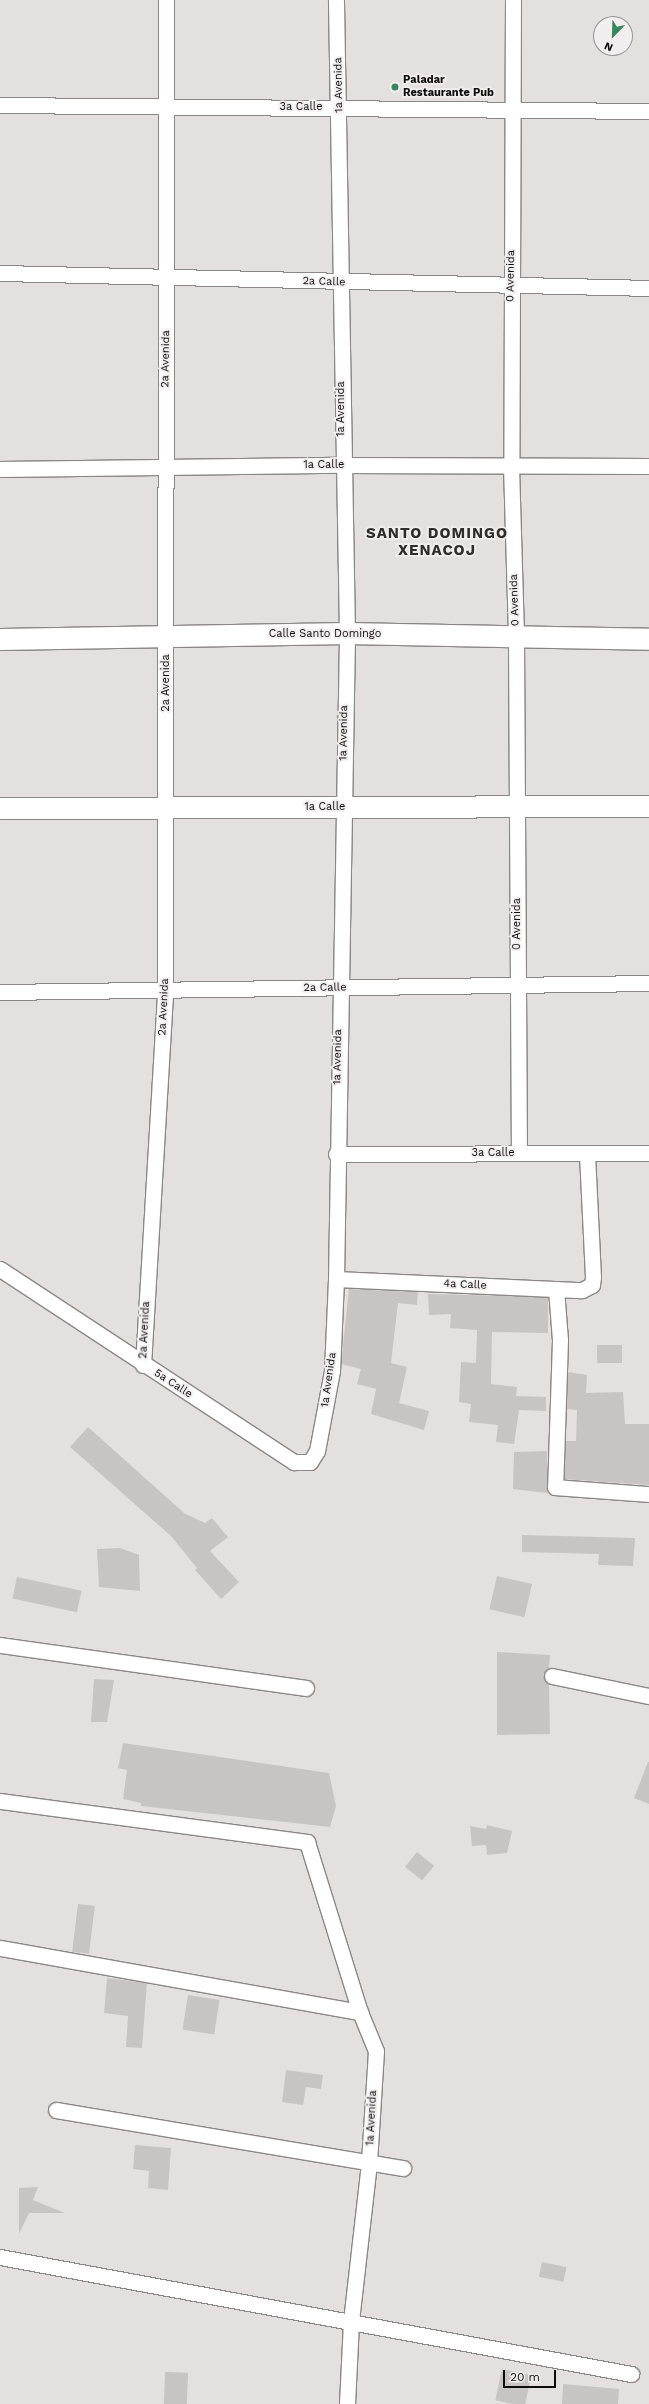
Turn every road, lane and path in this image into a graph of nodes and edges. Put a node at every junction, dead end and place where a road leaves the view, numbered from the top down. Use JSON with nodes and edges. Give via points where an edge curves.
{"nodes":[{"id":1,"x":166,"y":0,"type":"edge"},
{"id":2,"x":336,"y":0,"type":"edge"},
{"id":3,"x":513,"y":0,"type":"edge"},
{"id":4,"x":0,"y":105,"type":"edge"},
{"id":5,"x":165,"y":106,"type":"junction"},
{"id":6,"x":339,"y":108,"type":"junction"},
{"id":7,"x":514,"y":109,"type":"junction"},
{"id":8,"x":649,"y":111,"type":"edge"},
{"id":9,"x":0,"y":273,"type":"edge"},
{"id":10,"x":167,"y":277,"type":"junction"},
{"id":11,"x":340,"y":283,"type":"junction"},
{"id":12,"x":511,"y":284,"type":"junction"},
{"id":13,"x":649,"y":288,"type":"edge"},
{"id":14,"x":342,"y":465,"type":"junction"},
{"id":15,"x":165,"y":466,"type":"junction"},
{"id":16,"x":511,"y":466,"type":"junction"},
{"id":17,"x":649,"y":466,"type":"edge"},
{"id":18,"x":0,"y":469,"type":"edge"},
{"id":19,"x":346,"y":633,"type":"junction"},
{"id":20,"x":166,"y":636,"type":"junction"},
{"id":21,"x":0,"y":639,"type":"edge"},
{"id":22,"x":516,"y":639,"type":"junction"},
{"id":23,"x":649,"y":639,"type":"edge"},
{"id":24,"x":517,"y":806,"type":"junction"},
{"id":25,"x":649,"y":806,"type":"edge"},
{"id":26,"x":343,"y":807,"type":"junction"},
{"id":27,"x":0,"y":808,"type":"edge"},
{"id":28,"x":166,"y":808,"type":"junction"},
{"id":29,"x":649,"y":984,"type":"edge"},
{"id":30,"x":517,"y":985,"type":"junction"},
{"id":31,"x":339,"y":988,"type":"junction"},
{"id":32,"x":165,"y":990,"type":"junction"},
{"id":33,"x":0,"y":992,"type":"edge"},
{"id":34,"x":519,"y":1153,"type":"junction"},
{"id":35,"x":649,"y":1153,"type":"edge"},
{"id":36,"x":336,"y":1154,"type":"junction"},
{"id":37,"x":587,"y":1154,"type":"junction"},
{"id":38,"x":0,"y":1269,"type":"edge"},
{"id":39,"x":336,"y":1279,"type":"junction"},
{"id":40,"x":556,"y":1289,"type":"junction"},
{"id":41,"x":143,"y":1365,"type":"junction"},
{"id":42,"x":310,"y":1462,"type":"joint"},
{"id":43,"x":649,"y":1494,"type":"edge"},
{"id":44,"x":0,"y":1645,"type":"edge"},
{"id":45,"x":552,"y":1676,"type":"dead end"},
{"id":46,"x":306,"y":1688,"type":"dead end"},
{"id":47,"x":649,"y":1696,"type":"edge"},
{"id":48,"x":0,"y":1801,"type":"edge"},
{"id":49,"x":0,"y":1948,"type":"edge"},
{"id":50,"x":360,"y":2012,"type":"junction"},
{"id":51,"x":56,"y":2110,"type":"dead end"},
{"id":52,"x":369,"y":2163,"type":"junction"},
{"id":53,"x":403,"y":2168,"type":"dead end"},
{"id":54,"x":0,"y":2257,"type":"edge"},
{"id":55,"x":351,"y":2322,"type":"junction"},
{"id":56,"x":631,"y":2374,"type":"dead end"},
{"id":57,"x":347,"y":2404,"type":"edge"}],
"edges":[{"from":1,"to":5,"type":"street","name":"2a Avenida"},
{"from":2,"to":6,"type":"street","name":"1a Avenida"},
{"from":3,"to":7,"type":"street","name":"0 Avenida"},
{"from":4,"to":5,"type":"street","name":"3a Calle"},
{"from":5,"to":6,"type":"street","name":"3a Calle"},
{"from":5,"to":10,"type":"street","name":"2a Avenida"},
{"from":6,"to":7,"type":"street","name":"3a Calle"},
{"from":6,"to":11,"type":"street","name":"1a Avenida"},
{"from":7,"to":8,"type":"street","name":"3a Calle"},
{"from":7,"to":12,"type":"street","name":"0 Avenida"},
{"from":9,"to":10,"type":"street","name":"2a Calle"},
{"from":10,"to":11,"type":"street","name":"2a Calle"},
{"from":10,"to":15,"type":"street","name":"2a Avenida"},
{"from":11,"to":12,"type":"street","name":"2a Calle"},
{"from":11,"to":14,"type":"street","name":"1a Avenida"},
{"from":12,"to":13,"type":"street","name":"2a Calle"},
{"from":12,"to":16,"type":"street","name":"0 Avenida"},
{"from":14,"to":15,"type":"street","name":"1a Calle"},
{"from":14,"to":16,"type":"street","name":"1a Calle"},
{"from":14,"to":19,"type":"street","name":"1a Avenida"},
{"from":15,"to":18,"type":"street","name":"1a Calle"},
{"from":15,"to":20,"type":"street","name":"2a Avenida"},
{"from":16,"to":17,"type":"street","name":"1a Calle"},
{"from":16,"to":22,"type":"street","name":"0 Avenida"},
{"from":19,"to":20,"type":"main road","name":"Calle Santo Domingo"},
{"from":19,"to":22,"type":"main road","name":"Calle Santo Domingo"},
{"from":19,"to":26,"type":"street","name":"1a Avenida"},
{"from":20,"to":21,"type":"main road","name":"Calle Santo Domingo"},
{"from":20,"to":28,"type":"street","name":"2a Avenida"},
{"from":22,"to":23,"type":"main road","name":"Calle Santo Domingo"},
{"from":22,"to":24,"type":"street","name":"0 Avenida"},
{"from":24,"to":25,"type":"main road","name":"1a Calle"},
{"from":24,"to":26,"type":"main road","name":"1a Calle"},
{"from":24,"to":30,"type":"street","name":"0 Avenida"},
{"from":26,"to":28,"type":"main road","name":"1a Calle"},
{"from":26,"to":31,"type":"street","name":"1a Avenida"},
{"from":27,"to":28,"type":"main road","name":"1a Calle"},
{"from":28,"to":32,"type":"street","name":"2a Avenida"},
{"from":29,"to":30,"type":"street","name":"2a Calle"},
{"from":30,"to":31,"type":"street","name":"2a Calle"},
{"from":30,"to":34,"type":"street","name":"0 Avenida"},
{"from":31,"to":32,"type":"street","name":"2a Calle"},
{"from":31,"to":36,"type":"street","name":"1a Avenida"},
{"from":32,"to":33,"type":"street","name":"2a Calle"},
{"from":32,"to":41,"type":"street","name":"2a Avenida"},
{"from":34,"to":36,"type":"street","name":"3a Calle"},
{"from":34,"to":37,"type":"street","name":"3a Calle"},
{"from":35,"to":37,"type":"street","name":"3a Calle"},
{"from":36,"to":39,"type":"street","name":"1a Avenida"},
{"from":37,"to":40,"type":"street","name":"4a Calle","via":[[592,1284],[582,1290]]},
{"from":38,"to":41,"type":"street","name":"5a Calle"},
{"from":39,"to":40,"type":"street","name":"4a Calle"},
{"from":39,"to":42,"type":"street","name":"1a Avenida","via":[[332,1371],[317,1451]]},
{"from":40,"to":43,"type":"street","via":[[560,1340],[555,1486]]},
{"from":41,"to":42,"type":"street","name":"5a Calle","via":[[294,1462]]},
{"from":44,"to":46,"type":"street"},
{"from":45,"to":47,"type":"street"},
{"from":48,"to":50,"type":"street","name":"1a Avenida","via":[[307,1842]]},
{"from":49,"to":50,"type":"street"},
{"from":50,"to":52,"type":"street","name":"1a Avenida","via":[[376,2052]]},
{"from":51,"to":52,"type":"street"},
{"from":52,"to":53,"type":"street"},
{"from":52,"to":55,"type":"street","name":"1a Avenida"},
{"from":54,"to":55,"type":"street"},
{"from":55,"to":56,"type":"street"},
{"from":55,"to":57,"type":"street","name":"1a Avenida"}]}
